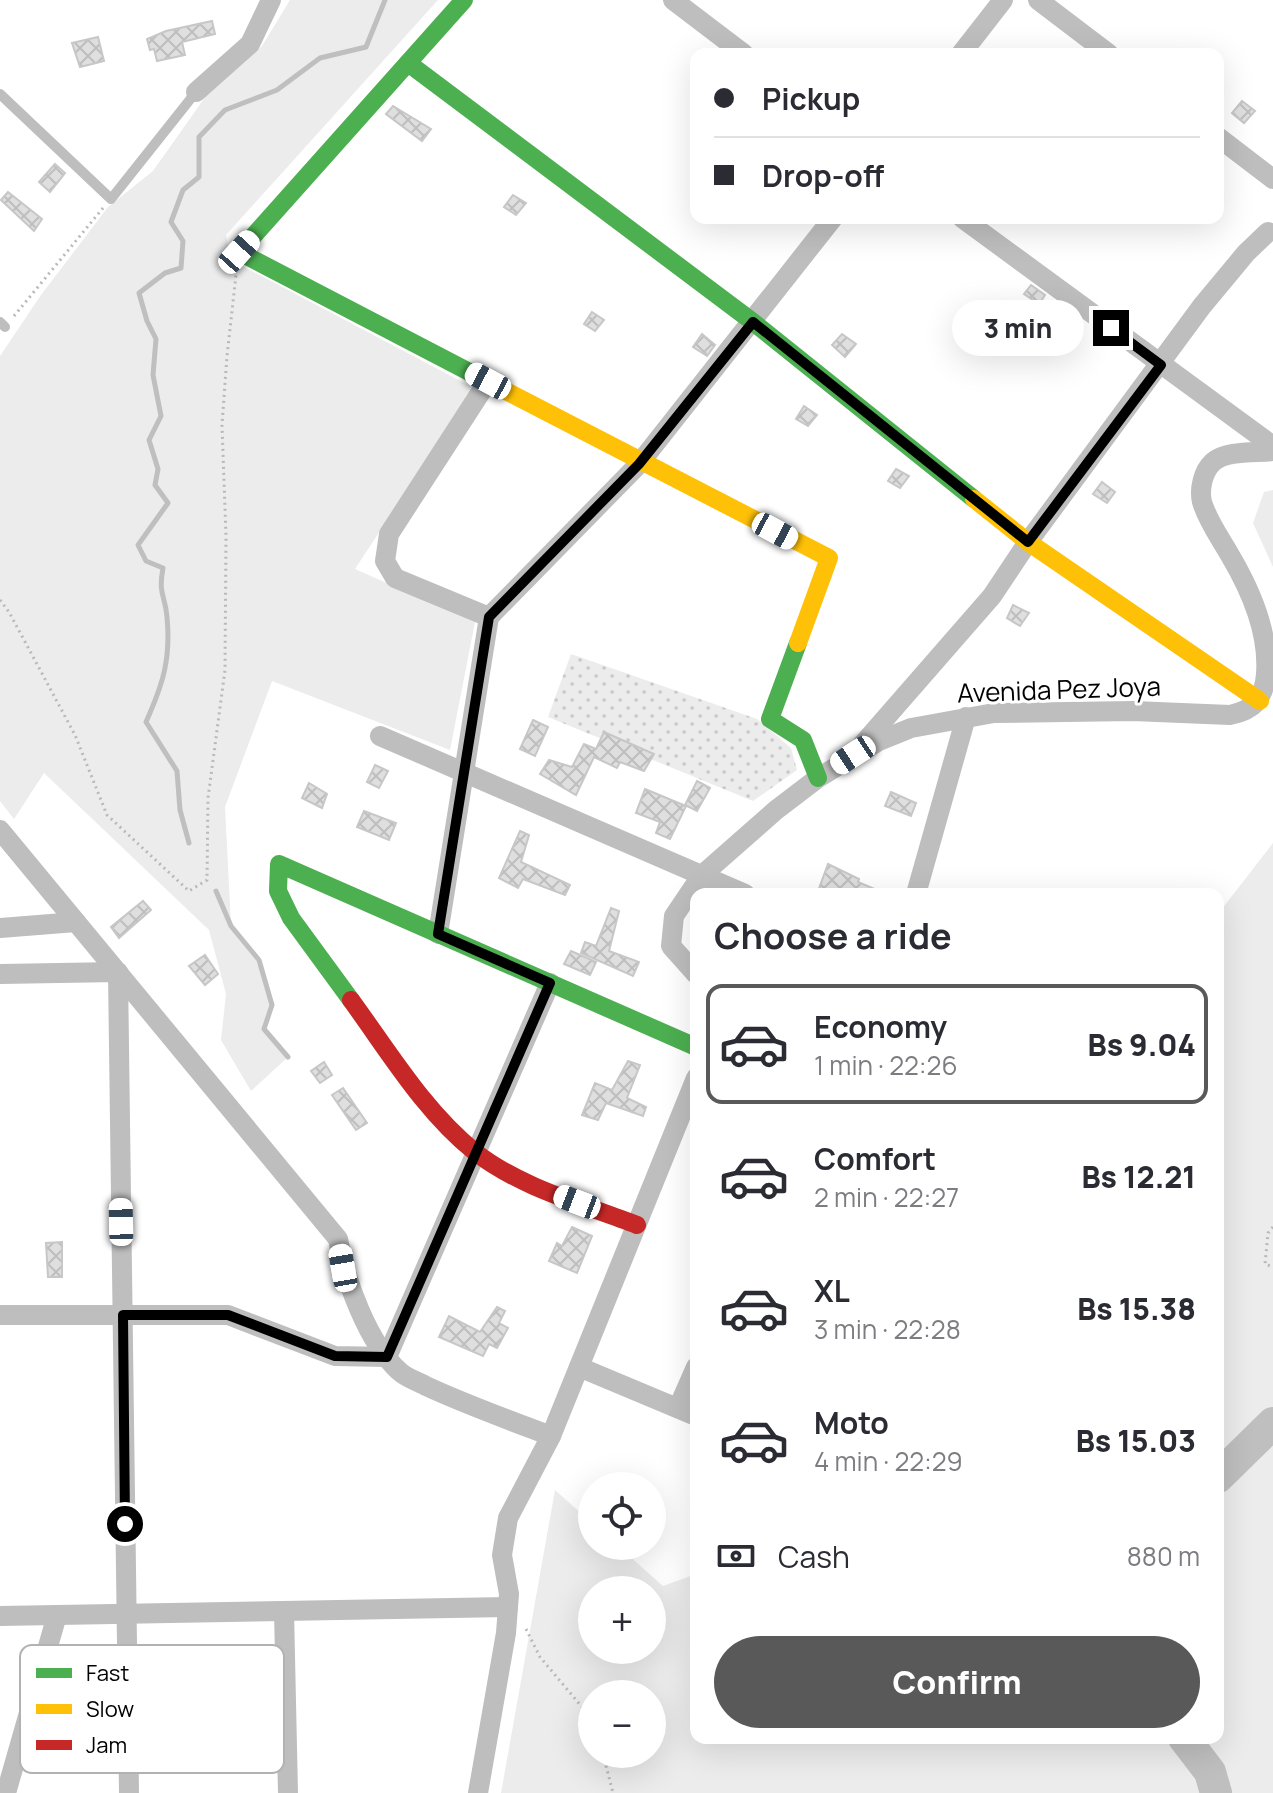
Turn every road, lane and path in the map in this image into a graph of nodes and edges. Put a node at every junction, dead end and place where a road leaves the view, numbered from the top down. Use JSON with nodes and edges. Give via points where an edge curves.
{"nodes":[{"id":1,"x":271,"y":0,"type":"edge"},
{"id":2,"x":464,"y":0,"type":"edge"},
{"id":3,"x":673,"y":0,"type":"edge"},
{"id":4,"x":1003,"y":0,"type":"edge"},
{"id":5,"x":1038,"y":0,"type":"edge"},
{"id":6,"x":736,"y":48,"type":"edge"},
{"id":7,"x":966,"y":48,"type":"edge"},
{"id":8,"x":1101,"y":48,"type":"edge"},
{"id":9,"x":408,"y":63,"type":"junction"},
{"id":10,"x":196,"y":92,"type":"joint"},
{"id":11,"x":0,"y":94,"type":"edge"},
{"id":12,"x":1224,"y":142,"type":"edge"},
{"id":13,"x":1273,"y":179,"type":"edge"},
{"id":14,"x":111,"y":199,"type":"junction"},
{"id":15,"x":828,"y":224,"type":"edge"},
{"id":16,"x":970,"y":224,"type":"edge"},
{"id":17,"x":1271,"y":226,"type":"edge"},
{"id":18,"x":239,"y":252,"type":"junction"},
{"id":19,"x":1273,"y":253,"type":"edge"},
{"id":20,"x":753,"y":322,"type":"junction"},
{"id":21,"x":3,"y":324,"type":"edge"},
{"id":22,"x":1161,"y":365,"type":"junction"},
{"id":23,"x":488,"y":381,"type":"junction"},
{"id":24,"x":1273,"y":449,"type":"edge"},
{"id":25,"x":641,"y":461,"type":"junction"},
{"id":26,"x":1028,"y":542,"type":"junction"},
{"id":27,"x":0,"y":600,"type":"edge"},
{"id":28,"x":489,"y":617,"type":"junction"},
{"id":29,"x":1260,"y":701,"type":"junction"},
{"id":30,"x":966,"y":717,"type":"junction"},
{"id":31,"x":380,"y":736,"type":"dead end"},
{"id":32,"x":853,"y":755,"type":"junction"},
{"id":33,"x":464,"y":773,"type":"junction"},
{"id":34,"x":818,"y":778,"type":"junction"},
{"id":35,"x":0,"y":830,"type":"edge"},
{"id":36,"x":701,"y":876,"type":"junction"},
{"id":37,"x":693,"y":888,"type":"edge"},
{"id":38,"x":730,"y":888,"type":"edge"},
{"id":39,"x":918,"y":888,"type":"edge"},
{"id":40,"x":690,"y":892,"type":"edge"},
{"id":41,"x":76,"y":922,"type":"junction"},
{"id":42,"x":0,"y":928,"type":"edge"},
{"id":43,"x":438,"y":934,"type":"junction"},
{"id":44,"x":690,"y":967,"type":"edge"},
{"id":45,"x":118,"y":972,"type":"junction"},
{"id":46,"x":0,"y":974,"type":"edge"},
{"id":47,"x":550,"y":983,"type":"junction"},
{"id":48,"x":690,"y":1044,"type":"edge"},
{"id":49,"x":690,"y":1093,"type":"edge"},
{"id":50,"x":476,"y":1153,"type":"junction"},
{"id":51,"x":637,"y":1225,"type":"junction"},
{"id":52,"x":1273,"y":1227,"type":"edge"},
{"id":53,"x":1273,"y":1267,"type":"edge"},
{"id":54,"x":0,"y":1315,"type":"edge"},
{"id":55,"x":123,"y":1315,"type":"junction"},
{"id":56,"x":387,"y":1357,"type":"junction"},
{"id":57,"x":579,"y":1367,"type":"junction"},
{"id":58,"x":687,"y":1412,"type":"edge"},
{"id":59,"x":551,"y":1436,"type":"junction"},
{"id":60,"x":508,"y":1601,"type":"junction"},
{"id":61,"x":284,"y":1611,"type":"junction"},
{"id":62,"x":126,"y":1613,"type":"junction"},
{"id":63,"x":57,"y":1615,"type":"junction"},
{"id":64,"x":0,"y":1616,"type":"edge"},
{"id":65,"x":48,"y":1645,"type":"edge"},
{"id":66,"x":127,"y":1645,"type":"edge"},
{"id":67,"x":578,"y":1702,"type":"edge"},
{"id":68,"x":20,"y":1744,"type":"edge"},
{"id":69,"x":607,"y":1768,"type":"edge"},
{"id":70,"x":129,"y":1773,"type":"edge"},
{"id":71,"x":6,"y":1793,"type":"edge"},
{"id":72,"x":129,"y":1793,"type":"edge"},
{"id":73,"x":288,"y":1793,"type":"edge"},
{"id":74,"x":478,"y":1793,"type":"edge"},
{"id":75,"x":613,"y":1793,"type":"edge"}],
"edges":[{"from":1,"to":10,"type":"street","via":[[250,44]]},
{"from":2,"to":9,"type":"street"},
{"from":3,"to":6,"type":"street"},
{"from":4,"to":7,"type":"street"},
{"from":5,"to":8,"type":"street"},
{"from":9,"to":18,"type":"street"},
{"from":9,"to":20,"type":"street"},
{"from":10,"to":14,"type":"lane"},
{"from":11,"to":14,"type":"lane"},
{"from":12,"to":13,"type":"street"},
{"from":14,"to":21,"type":"path"},
{"from":15,"to":20,"type":"street"},
{"from":16,"to":22,"type":"street"},
{"from":17,"to":19,"type":"street"},
{"from":17,"to":22,"type":"street","via":[[1202,306]]},
{"from":18,"to":23,"type":"street"},
{"from":18,"to":27,"type":"path","via":[[222,425],[225,670],[208,798],[207,880],[189,891],[107,815],[75,735]]},
{"from":20,"to":25,"type":"street"},
{"from":20,"to":26,"type":"street"},
{"from":22,"to":24,"type":"street"},
{"from":22,"to":26,"type":"street"},
{"from":23,"to":25,"type":"street"},
{"from":23,"to":28,"type":"street","via":[[389,534],[385,561],[395,578]]},
{"from":24,"to":29,"type":"street","via":[[1214,461],[1203,475],[1201,499],[1250,594],[1261,630],[1267,661]]},
{"from":25,"to":28,"type":"street"},
{"from":25,"to":34,"type":"street","via":[[829,558],[770,719],[803,740]]},
{"from":26,"to":29,"type":"street"},
{"from":26,"to":32,"type":"street","via":[[992,596]]},
{"from":28,"to":33,"type":"street"},
{"from":29,"to":30,"type":"street","name":"Avenida Pez Joya","via":[[1230,715],[1133,711]]},
{"from":30,"to":32,"type":"street","name":"Avenida Pez Joya","via":[[911,728]]},
{"from":30,"to":39,"type":"street"},
{"from":31,"to":33,"type":"street"},
{"from":32,"to":34,"type":"street","name":"Avenida Pez Joya"},
{"from":33,"to":36,"type":"street"},
{"from":33,"to":43,"type":"street"},
{"from":34,"to":36,"type":"street","name":"Avenida Pez Joya"},
{"from":35,"to":41,"type":"street"},
{"from":36,"to":37,"type":"street","name":"Avenida Pez Joya"},
{"from":36,"to":38,"type":"street"},
{"from":40,"to":44,"type":"street","name":"Avenida Pez Joya","via":[[674,916],[671,946]]},
{"from":41,"to":42,"type":"street"},
{"from":41,"to":45,"type":"street"},
{"from":43,"to":47,"type":"street"},
{"from":43,"to":50,"type":"street","via":[[279,864],[278,891],[291,918],[417,1091]]},
{"from":45,"to":46,"type":"street"},
{"from":45,"to":55,"type":"street"},
{"from":45,"to":56,"type":"street","via":[[338,1239],[361,1313]]},
{"from":47,"to":48,"type":"street"},
{"from":47,"to":50,"type":"street"},
{"from":49,"to":51,"type":"street"},
{"from":50,"to":51,"type":"street","via":[[518,1179]]},
{"from":50,"to":56,"type":"street"},
{"from":51,"to":57,"type":"street"},
{"from":52,"to":53,"type":"path","via":[[1265,1264]]},
{"from":54,"to":55,"type":"street"},
{"from":55,"to":56,"type":"street","via":[[228,1315],[335,1356]]},
{"from":55,"to":62,"type":"street"},
{"from":56,"to":59,"type":"street","via":[[401,1373],[449,1397]]},
{"from":57,"to":58,"type":"street"},
{"from":57,"to":59,"type":"street"},
{"from":59,"to":60,"type":"street","via":[[508,1518],[502,1555]]},
{"from":60,"to":61,"type":"street"},
{"from":60,"to":67,"type":"path","via":[[540,1657]]},
{"from":60,"to":74,"type":"street"},
{"from":61,"to":62,"type":"street"},
{"from":61,"to":73,"type":"street"},
{"from":62,"to":63,"type":"street"},
{"from":62,"to":66,"type":"street"},
{"from":63,"to":64,"type":"street"},
{"from":63,"to":65,"type":"street"},
{"from":68,"to":71,"type":"street"},
{"from":69,"to":75,"type":"path"},
{"from":70,"to":72,"type":"street"}]}
